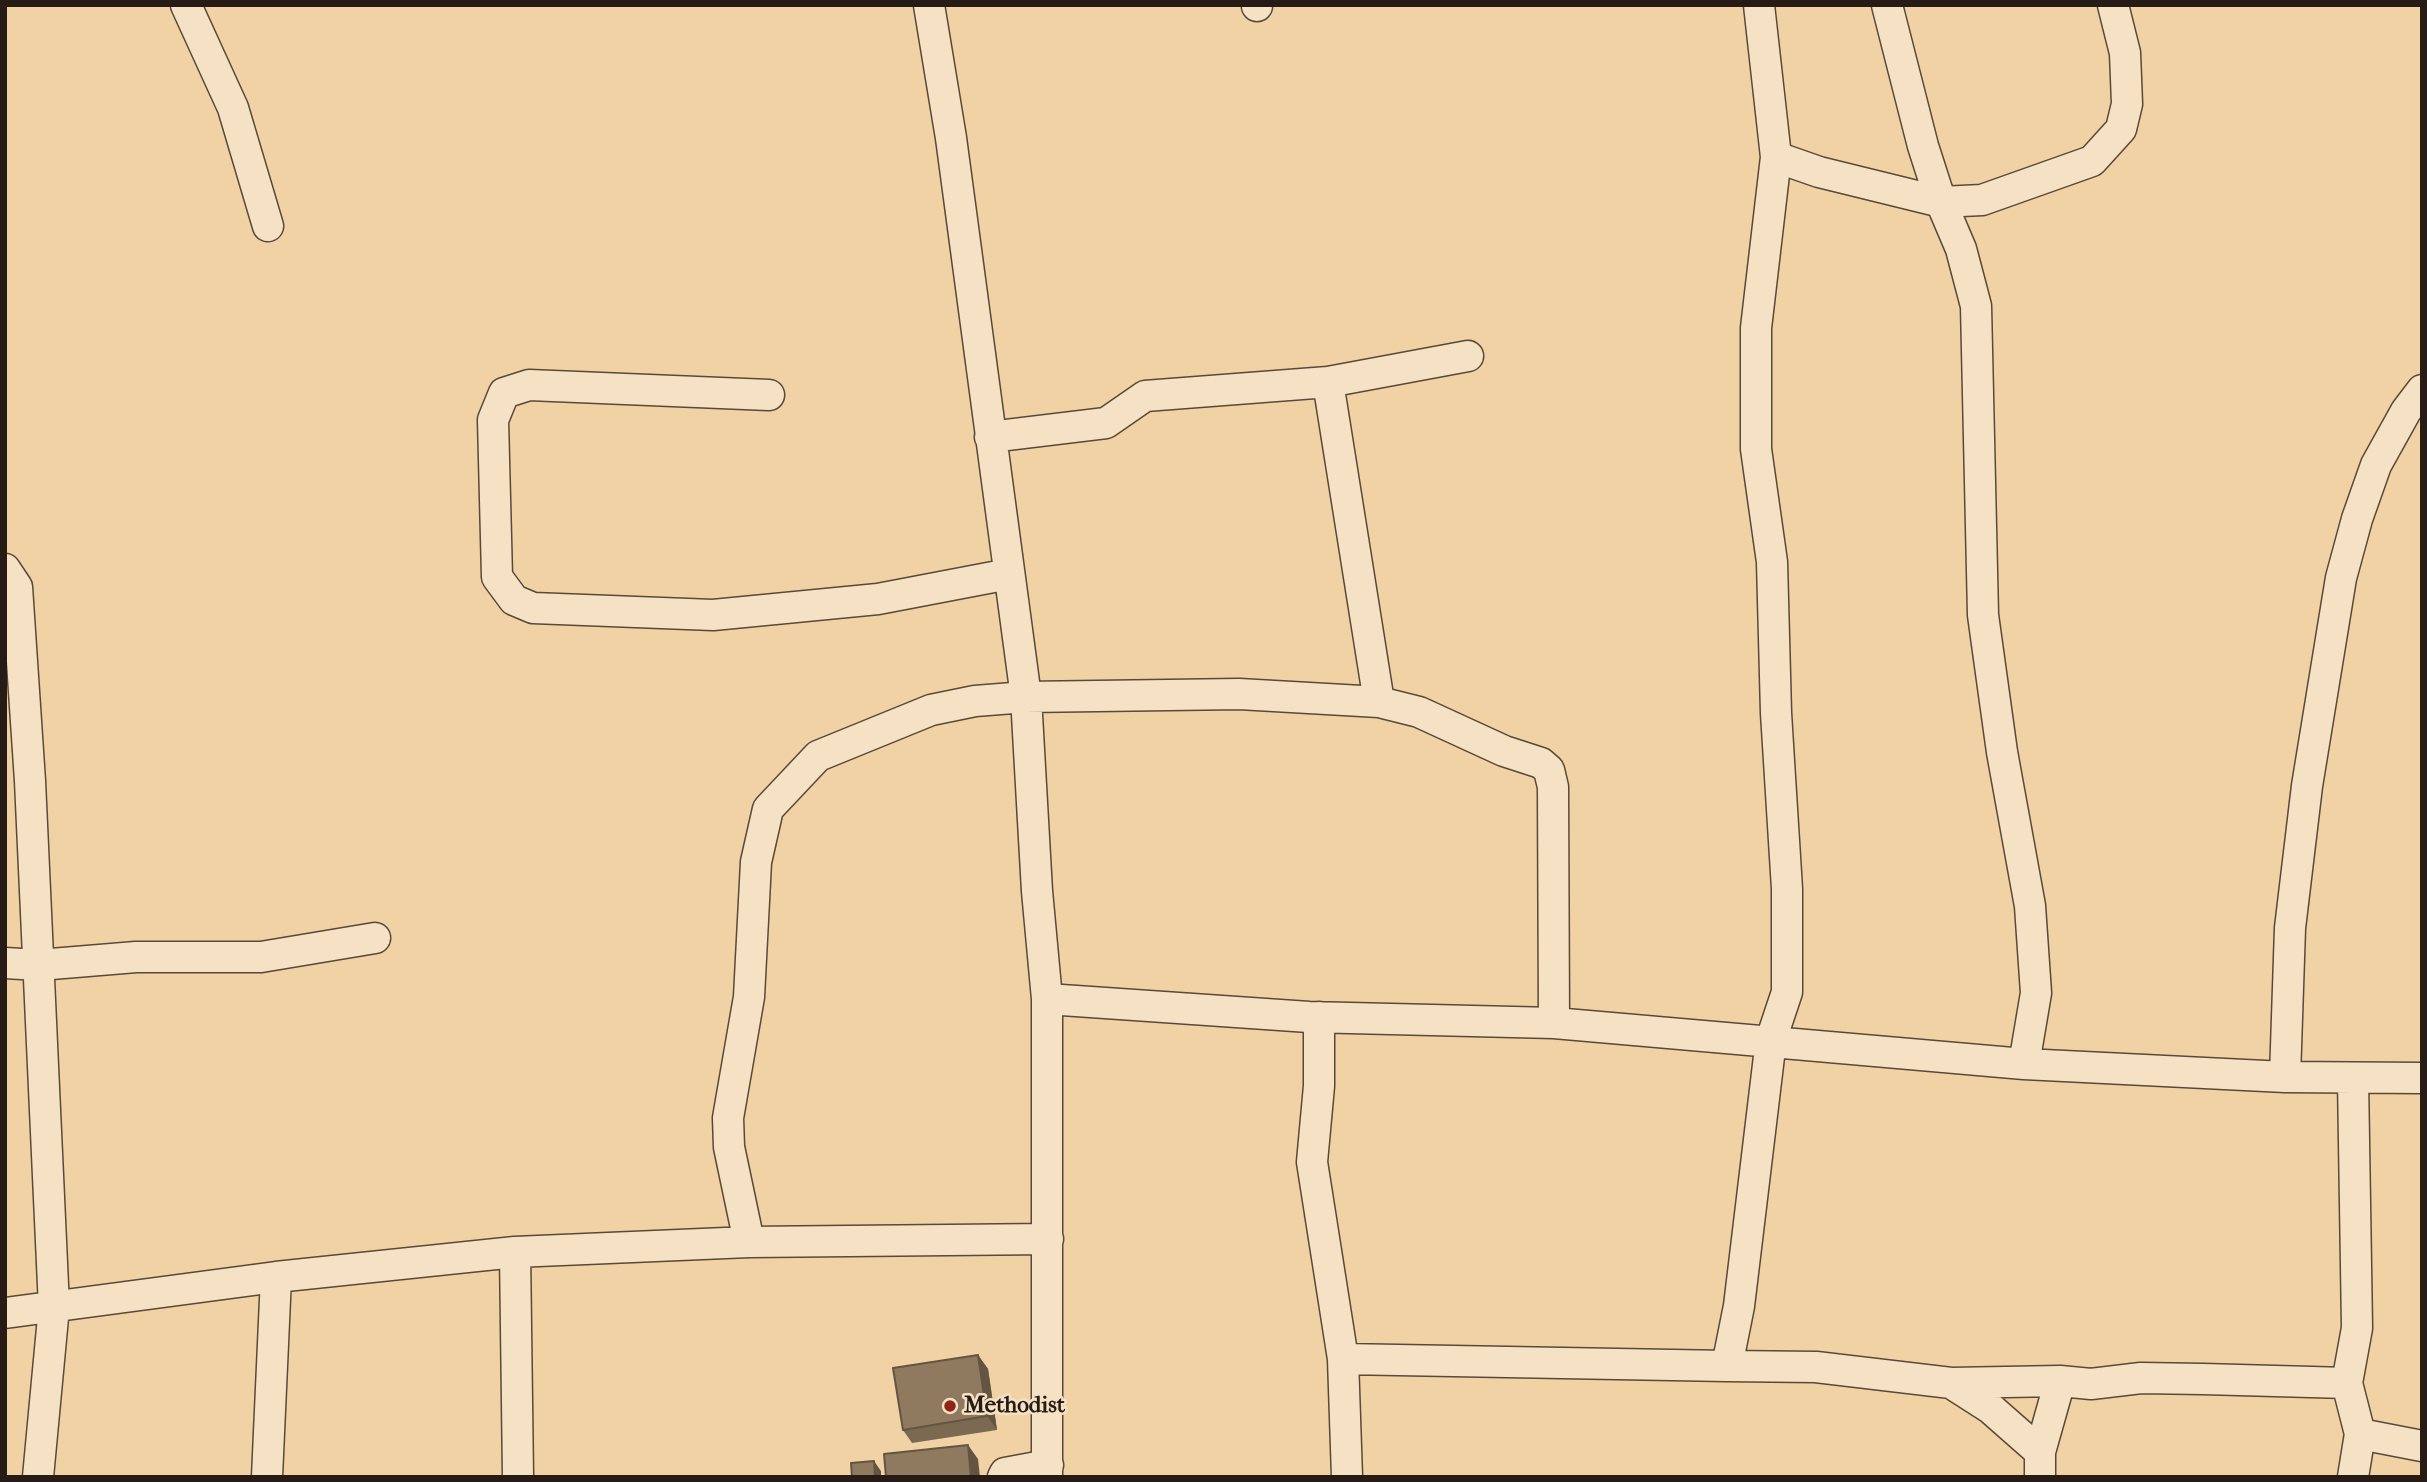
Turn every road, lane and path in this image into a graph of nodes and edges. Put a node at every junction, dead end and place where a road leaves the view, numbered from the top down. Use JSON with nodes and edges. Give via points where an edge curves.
{"nodes":[{"id":1,"x":186,"y":5,"type":"edge"},
{"id":2,"x":929,"y":5,"type":"edge"},
{"id":3,"x":1759,"y":5,"type":"edge"},
{"id":4,"x":1886,"y":5,"type":"edge"},
{"id":5,"x":2113,"y":5,"type":"edge"},
{"id":6,"x":1776,"y":157,"type":"junction"},
{"id":7,"x":1941,"y":202,"type":"junction"},
{"id":8,"x":268,"y":226,"type":"dead end"},
{"id":9,"x":1468,"y":356,"type":"dead end"},
{"id":10,"x":1328,"y":382,"type":"junction"},
{"id":11,"x":2422,"y":390,"type":"edge"},
{"id":12,"x":769,"y":395,"type":"dead end"},
{"id":13,"x":990,"y":437,"type":"junction"},
{"id":14,"x":5,"y":569,"type":"edge"},
{"id":15,"x":1009,"y":574,"type":"junction"},
{"id":16,"x":1026,"y":698,"type":"junction"},
{"id":17,"x":1379,"y":702,"type":"junction"},
{"id":18,"x":374,"y":938,"type":"dead end"},
{"id":19,"x":5,"y":963,"type":"edge"},
{"id":20,"x":39,"y":965,"type":"junction"},
{"id":21,"x":1047,"y":999,"type":"junction"},
{"id":22,"x":1319,"y":1017,"type":"junction"},
{"id":23,"x":1554,"y":1023,"type":"junction"},
{"id":24,"x":1771,"y":1040,"type":"junction"},
{"id":25,"x":2024,"y":1064,"type":"junction"},
{"id":26,"x":2285,"y":1077,"type":"junction"},
{"id":27,"x":2422,"y":1078,"type":"edge"},
{"id":28,"x":2353,"y":1079,"type":"junction"},
{"id":29,"x":1048,"y":1239,"type":"junction"},
{"id":30,"x":750,"y":1242,"type":"junction"},
{"id":31,"x":515,"y":1252,"type":"junction"},
{"id":32,"x":276,"y":1277,"type":"junction"},
{"id":33,"x":54,"y":1307,"type":"junction"},
{"id":34,"x":5,"y":1314,"type":"edge"},
{"id":35,"x":1343,"y":1359,"type":"junction"},
{"id":36,"x":1727,"y":1366,"type":"junction"},
{"id":37,"x":2060,"y":1381,"type":"junction"},
{"id":38,"x":1951,"y":1383,"type":"junction"},
{"id":39,"x":2347,"y":1383,"type":"junction"},
{"id":40,"x":2360,"y":1434,"type":"junction"},
{"id":41,"x":2422,"y":1446,"type":"edge"},
{"id":42,"x":2040,"y":1464,"type":"edge"},
{"id":43,"x":1047,"y":1471,"type":"edge"},
{"id":44,"x":38,"y":1477,"type":"edge"},
{"id":45,"x":267,"y":1477,"type":"edge"},
{"id":46,"x":518,"y":1477,"type":"edge"},
{"id":47,"x":1003,"y":1477,"type":"edge"},
{"id":48,"x":1347,"y":1477,"type":"edge"},
{"id":49,"x":2353,"y":1477,"type":"edge"}],
"edges":[{"from":1,"to":8,"type":"street","via":[[233,108]]},
{"from":2,"to":13,"type":"street"},
{"from":3,"to":6,"type":"street"},
{"from":4,"to":7,"type":"street"},
{"from":5,"to":7,"type":"street","via":[[2125,53],[2127,104],[2121,129],[2108,147],[2092,161],[1982,200]]},
{"from":6,"to":7,"type":"street"},
{"from":6,"to":24,"type":"street","via":[[1756,328],[1756,449],[1772,562],[1787,889],[1787,992]]},
{"from":7,"to":25,"type":"street","via":[[1961,249],[1976,306],[1983,615],[2030,906],[2036,993]]},
{"from":9,"to":10,"type":"street"},
{"from":10,"to":13,"type":"street","via":[[1145,396],[1106,423]]},
{"from":10,"to":17,"type":"street"},
{"from":11,"to":26,"type":"street","via":[[2376,465],[2341,578],[2307,786],[2290,928]]},
{"from":12,"to":15,"type":"street","via":[[529,385],[504,393],[493,420],[497,577],[514,600],[533,608],[713,615],[878,599]]},
{"from":13,"to":15,"type":"street"},
{"from":14,"to":20,"type":"street","via":[[17,586]]},
{"from":15,"to":16,"type":"street"},
{"from":16,"to":17,"type":"street","via":[[1239,694]]},
{"from":16,"to":21,"type":"street"},
{"from":16,"to":30,"type":"street","via":[[931,710],[818,756],[768,809],[756,862],[749,997],[728,1118],[729,1147]]},
{"from":17,"to":23,"type":"street","via":[[1419,712],[1549,770],[1553,787]]},
{"from":18,"to":20,"type":"street","via":[[261,957],[136,957]]},
{"from":19,"to":20,"type":"street"},
{"from":20,"to":33,"type":"street"},
{"from":21,"to":22,"type":"street"},
{"from":21,"to":29,"type":"street"},
{"from":22,"to":23,"type":"street"},
{"from":22,"to":35,"type":"street","via":[[1312,1162]]},
{"from":23,"to":24,"type":"street"},
{"from":24,"to":25,"type":"street"},
{"from":24,"to":36,"type":"street","via":[[1739,1306]]},
{"from":25,"to":26,"type":"street"},
{"from":26,"to":28,"type":"street"},
{"from":27,"to":28,"type":"street"},
{"from":28,"to":39,"type":"street","via":[[2357,1328]]},
{"from":29,"to":30,"type":"street"},
{"from":29,"to":43,"type":"street"},
{"from":30,"to":31,"type":"street"},
{"from":31,"to":32,"type":"street"},
{"from":31,"to":46,"type":"street"},
{"from":32,"to":33,"type":"street"},
{"from":32,"to":45,"type":"street"},
{"from":33,"to":34,"type":"street"},
{"from":33,"to":44,"type":"street"},
{"from":35,"to":36,"type":"street"},
{"from":35,"to":48,"type":"street"},
{"from":36,"to":38,"type":"street","via":[[1816,1367]]},
{"from":37,"to":38,"type":"street"},
{"from":37,"to":39,"type":"street","via":[[2091,1384],[2141,1378]]},
{"from":37,"to":42,"type":"street"},
{"from":38,"to":42,"type":"street","via":[[1990,1408]]},
{"from":39,"to":40,"type":"street"},
{"from":40,"to":41,"type":"street"},
{"from":40,"to":49,"type":"street"},
{"from":43,"to":47,"type":"street","via":[[1005,1473]]}]}
